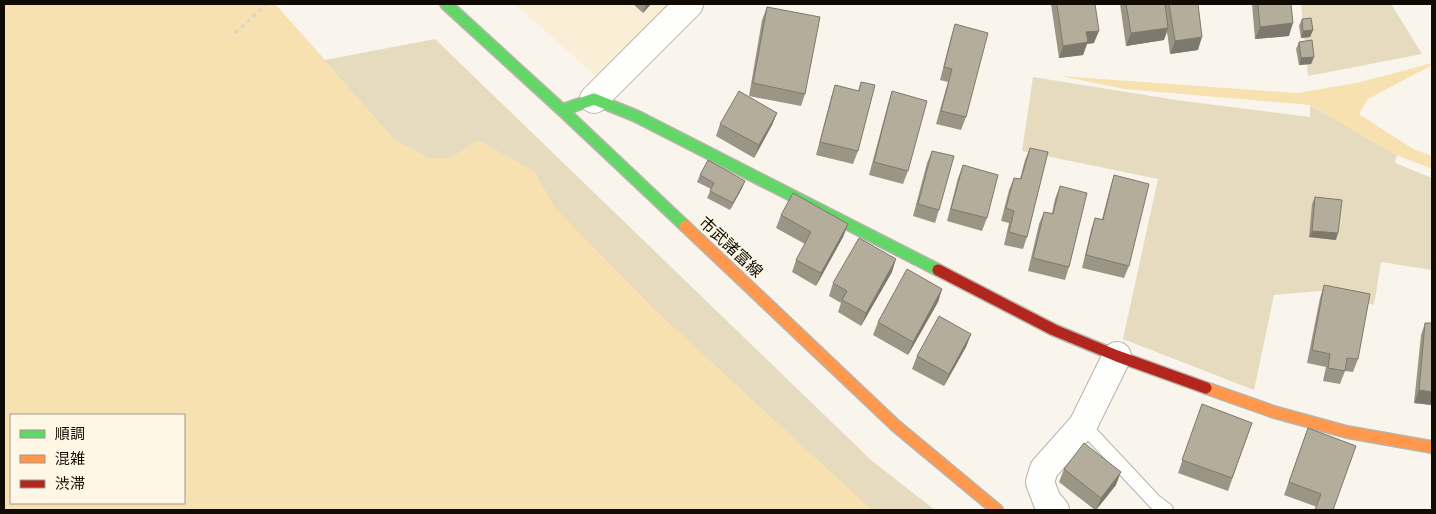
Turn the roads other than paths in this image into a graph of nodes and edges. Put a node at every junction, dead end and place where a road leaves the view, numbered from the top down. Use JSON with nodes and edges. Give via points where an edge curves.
{"nodes":[{"id":1,"x":446,"y":4,"type":"edge"},
{"id":2,"x":689,"y":4,"type":"edge"},
{"id":3,"x":594,"y":100,"type":"junction"},
{"id":4,"x":562,"y":110,"type":"junction"},
{"id":5,"x":1117,"y":356,"type":"junction"},
{"id":6,"x":1083,"y":425,"type":"junction"},
{"id":7,"x":1432,"y":447,"type":"edge"},
{"id":8,"x":997,"y":510,"type":"edge"},
{"id":9,"x":1055,"y":510,"type":"edge"},
{"id":10,"x":1166,"y":510,"type":"edge"}],
"edges":[{"from":1,"to":4,"type":"street","name":"市武諸富線"},
{"from":2,"to":3,"type":"street"},
{"from":3,"to":4,"type":"street"},
{"from":3,"to":5,"type":"street","via":[[654,125],[1054,330]]},
{"from":4,"to":8,"type":"street","name":"市武諸富線","via":[[896,426]]},
{"from":5,"to":6,"type":"street"},
{"from":5,"to":7,"type":"street","via":[[1274,412],[1346,432]]},
{"from":6,"to":9,"type":"street","via":[[1044,469],[1040,482]]},
{"from":6,"to":10,"type":"lane","via":[[1154,502]]}]}
